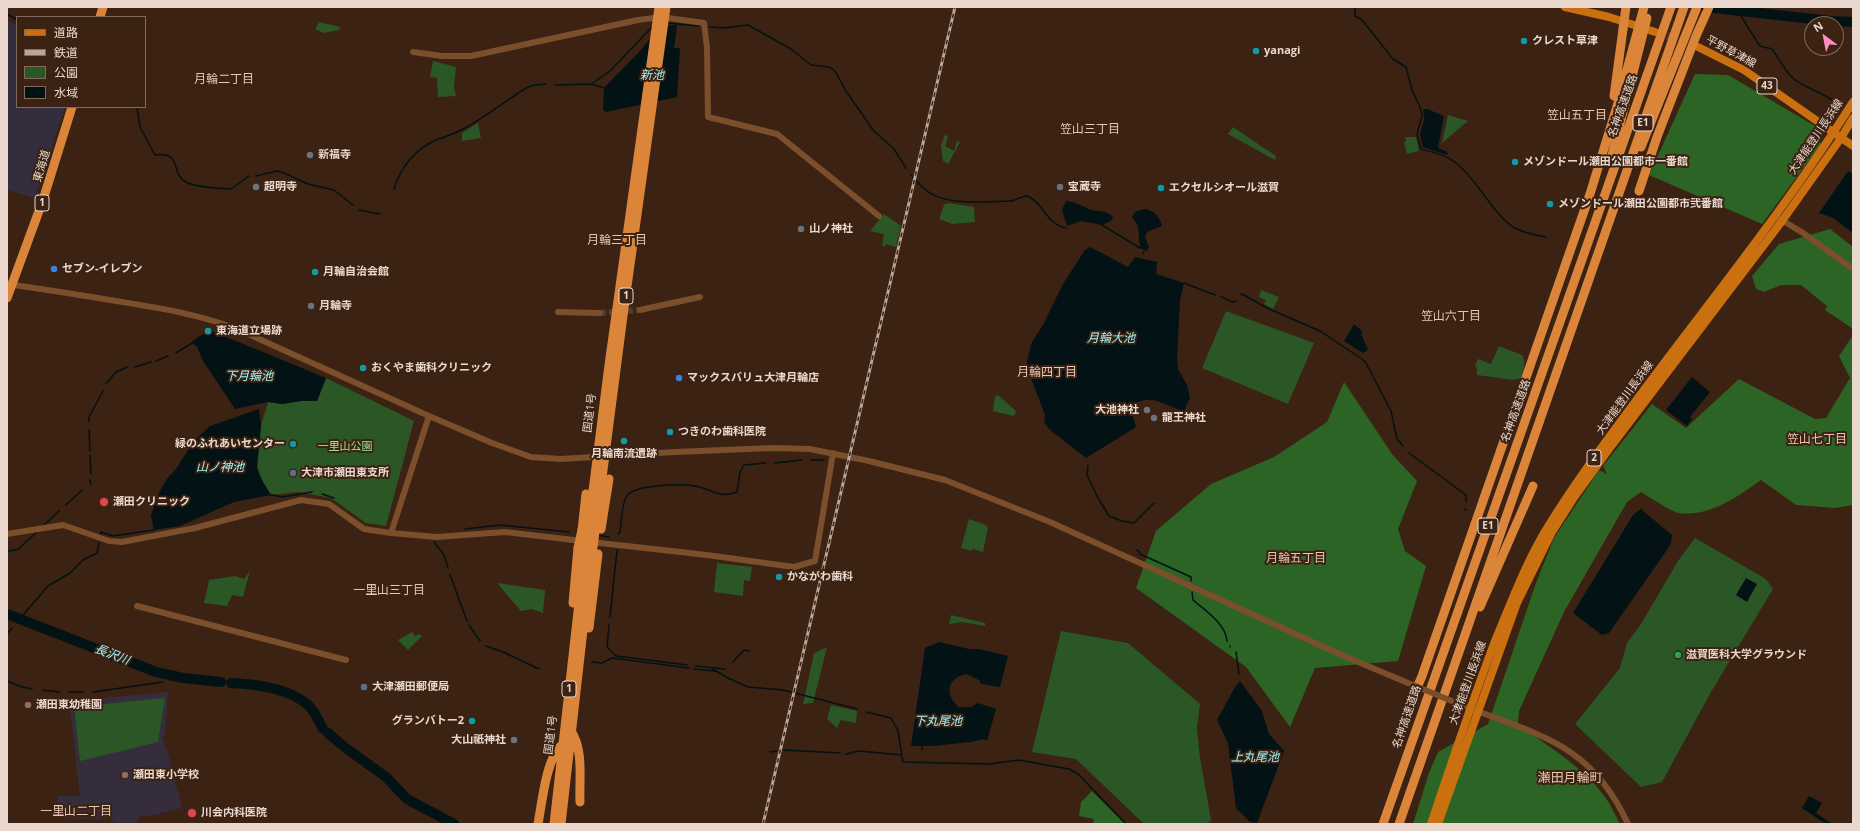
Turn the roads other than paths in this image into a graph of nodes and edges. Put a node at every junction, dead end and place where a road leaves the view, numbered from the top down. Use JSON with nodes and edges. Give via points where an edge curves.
{"nodes":[{"id":1,"x":659,"y":7,"type":"edge"},
{"id":2,"x":666,"y":7,"type":"edge"},
{"id":3,"x":1565,"y":7,"type":"edge"},
{"id":4,"x":1626,"y":7,"type":"edge"},
{"id":5,"x":1697,"y":7,"type":"edge"},
{"id":6,"x":1709,"y":7,"type":"edge"},
{"id":7,"x":1646,"y":8,"type":"edge"},
{"id":8,"x":1669,"y":10,"type":"edge"},
{"id":9,"x":1682,"y":11,"type":"edge"},
{"id":10,"x":1634,"y":25,"type":"dead end"},
{"id":11,"x":1696,"y":46,"type":"tunnel mouth"},
{"id":12,"x":413,"y":52,"type":"dead end"},
{"id":13,"x":1853,"y":102,"type":"edge"},
{"id":14,"x":72,"y":108,"type":"edge"},
{"id":15,"x":1853,"y":118,"type":"edge"},
{"id":16,"x":1834,"y":133,"type":"junction"},
{"id":17,"x":1841,"y":138,"type":"junction"},
{"id":18,"x":1853,"y":146,"type":"edge"},
{"id":19,"x":1603,"y":148,"type":"junction"},
{"id":20,"x":1639,"y":191,"type":"dead end"},
{"id":21,"x":879,"y":216,"type":"dead end"},
{"id":22,"x":1775,"y":216,"type":"junction"},
{"id":23,"x":1782,"y":221,"type":"junction"},
{"id":24,"x":1593,"y":228,"type":"junction"},
{"id":25,"x":1606,"y":231,"type":"junction"},
{"id":26,"x":1853,"y":269,"type":"edge"},
{"id":27,"x":10,"y":285,"type":"edge"},
{"id":28,"x":700,"y":297,"type":"dead end"},
{"id":29,"x":7,"y":298,"type":"edge"},
{"id":30,"x":640,"y":310,"type":"tunnel mouth"},
{"id":31,"x":558,"y":312,"type":"dead end"},
{"id":32,"x":600,"y":313,"type":"tunnel mouth"},
{"id":33,"x":429,"y":416,"type":"junction"},
{"id":34,"x":833,"y":453,"type":"junction"},
{"id":35,"x":609,"y":479,"type":"dead end"},
{"id":36,"x":1534,"y":486,"type":"dead end"},
{"id":37,"x":586,"y":494,"type":"dead end"},
{"id":38,"x":7,"y":534,"type":"edge"},
{"id":39,"x":391,"y":534,"type":"junction"},
{"id":40,"x":585,"y":586,"type":"junction"},
{"id":41,"x":137,"y":606,"type":"dead end"},
{"id":42,"x":582,"y":610,"type":"junction"},
{"id":43,"x":581,"y":621,"type":"junction"},
{"id":44,"x":346,"y":660,"type":"dead end"},
{"id":45,"x":1456,"y":662,"type":"junction"},
{"id":46,"x":1413,"y":697,"type":"dead end"},
{"id":47,"x":1474,"y":710,"type":"junction"},
{"id":48,"x":571,"y":731,"type":"junction"},
{"id":49,"x":562,"y":745,"type":"junction"},
{"id":50,"x":565,"y":756,"type":"junction"},
{"id":51,"x":580,"y":802,"type":"dead end"},
{"id":52,"x":538,"y":824,"type":"edge"},
{"id":53,"x":554,"y":824,"type":"edge"},
{"id":54,"x":561,"y":824,"type":"edge"},
{"id":55,"x":1383,"y":824,"type":"edge"},
{"id":56,"x":1399,"y":824,"type":"edge"},
{"id":57,"x":1431,"y":824,"type":"edge"},
{"id":58,"x":1438,"y":824,"type":"edge"},
{"id":59,"x":1628,"y":824,"type":"edge"}],
"edges":[{"from":1,"to":40,"type":"highway","name":"国道1号","number":"1","bridge":true,"via":[[610,358]]},
{"from":2,"to":40,"type":"highway","name":"国道1号","number":"1","bridge":true},
{"from":3,"to":10,"type":"main road"},
{"from":4,"to":19,"type":"highway","bridge":true,"via":[[1615,92]]},
{"from":5,"to":25,"type":"highway"},
{"from":6,"to":20,"type":"highway","via":[[1657,137]]},
{"from":7,"to":19,"type":"highway"},
{"from":7,"to":24,"type":"highway"},
{"from":8,"to":24,"type":"highway","name":"名神高速道路","number":"E1"},
{"from":9,"to":25,"type":"highway","number":"E1"},
{"from":11,"to":16,"type":"main road","name":"平野草津線","number":"43","via":[[1744,70]]},
{"from":12,"to":21,"type":"street","via":[[471,56],[638,20],[661,17],[704,22],[708,117],[777,134]]},
{"from":13,"to":16,"type":"main road","name":"大津能登川長浜線","number":"2"},
{"from":14,"to":27,"type":"highway","name":"東海道","number":"1","via":[[44,200]]},
{"from":15,"to":17,"type":"main road","name":"大津能登川長浜線","number":"2"},
{"from":16,"to":17,"type":"main road","name":"平野草津線","number":"43"},
{"from":16,"to":22,"type":"main road","name":"大津能登川長浜線","number":"2"},
{"from":17,"to":18,"type":"main road","name":"平野草津線","number":"43"},
{"from":17,"to":23,"type":"main road","name":"大津能登川長浜線","number":"2"},
{"from":19,"to":46,"type":"highway","via":[[1590,194]]},
{"from":22,"to":23,"type":"street"},
{"from":22,"to":47,"type":"main road","name":"大津能登川長浜線","number":"2","via":[[1615,428],[1548,526],[1515,591],[1481,675]]},
{"from":23,"to":26,"type":"street"},
{"from":23,"to":47,"type":"main road","name":"大津能登川長浜線","number":"2","via":[[1612,445],[1552,532],[1517,603]]},
{"from":24,"to":55,"type":"highway","name":"名神高速道路","number":"E1"},
{"from":25,"to":45,"type":"highway","number":"E1"},
{"from":27,"to":29,"type":"highway","name":"東海道","number":"1"},
{"from":27,"to":33,"type":"street","via":[[159,308],[215,322]]},
{"from":28,"to":30,"type":"street"},
{"from":31,"to":32,"type":"street"},
{"from":33,"to":34,"type":"street","via":[[531,457],[561,459],[772,448],[810,449]]},
{"from":33,"to":39,"type":"street"},
{"from":34,"to":39,"type":"street","via":[[815,561],[794,567],[505,532],[437,537]]},
{"from":34,"to":47,"type":"street","bridge":true,"via":[[945,480],[1050,522],[1330,650]]},
{"from":35,"to":42,"type":"highway","via":[[598,554]]},
{"from":36,"to":45,"type":"highway"},
{"from":37,"to":42,"type":"highway","bridge":true,"via":[[578,548]]},
{"from":38,"to":39,"type":"street","via":[[62,525],[109,541],[122,542],[195,528],[300,500],[329,504],[364,529]]},
{"from":40,"to":42,"type":"highway","name":"国道1号","number":"1"},
{"from":41,"to":44,"type":"street"},
{"from":42,"to":43,"type":"highway","name":"国道1号","number":"1"},
{"from":43,"to":48,"type":"highway","name":"国道1号","number":"1","via":[[578,677]]},
{"from":43,"to":49,"type":"highway","name":"国道1号","number":"1","via":[[574,645]]},
{"from":45,"to":56,"type":"highway","number":"E1"},
{"from":47,"to":57,"type":"main road","name":"大津能登川長浜線","number":"2"},
{"from":47,"to":58,"type":"main road","name":"大津能登川長浜線","number":"2"},
{"from":47,"to":59,"type":"street","via":[[1523,727],[1574,754],[1600,778],[1618,803]]},
{"from":48,"to":50,"type":"highway","name":"国道1号","number":"1"},
{"from":48,"to":51,"type":"highway","via":[[578,741]]},
{"from":49,"to":50,"type":"highway","name":"国道1号","number":"1"},
{"from":49,"to":52,"type":"highway","via":[[554,753],[550,765]]},
{"from":50,"to":53,"type":"highway","name":"国道1号","number":"1"},
{"from":50,"to":54,"type":"highway","name":"国道1号","number":"1"}]}
